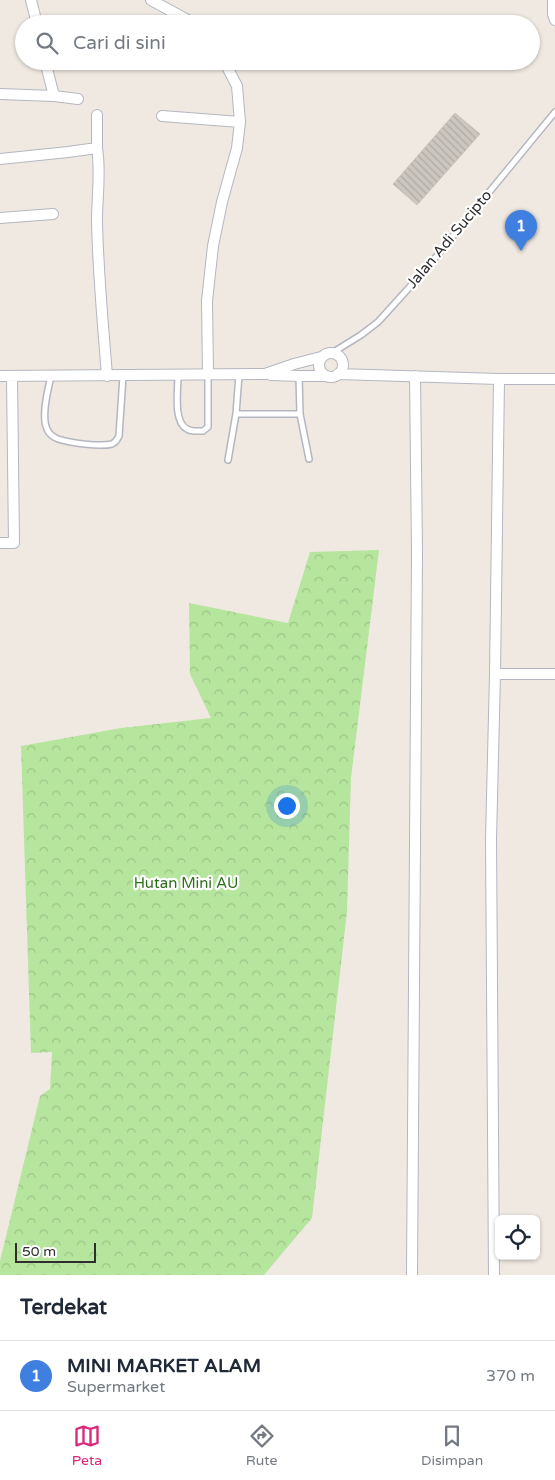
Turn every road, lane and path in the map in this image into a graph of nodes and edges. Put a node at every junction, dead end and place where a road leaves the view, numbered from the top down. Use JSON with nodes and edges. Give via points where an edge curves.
{"nodes":[{"id":1,"x":31,"y":0,"type":"edge"},
{"id":2,"x":151,"y":0,"type":"edge"},
{"id":3,"x":553,"y":0,"type":"edge"},
{"id":4,"x":35,"y":15,"type":"edge"},
{"id":5,"x":178,"y":15,"type":"edge"},
{"id":6,"x":555,"y":20,"type":"edge"},
{"id":7,"x":48,"y":70,"type":"edge"},
{"id":8,"x":229,"y":70,"type":"edge"},
{"id":9,"x":0,"y":94,"type":"edge"},
{"id":10,"x":54,"y":96,"type":"junction"},
{"id":11,"x":78,"y":99,"type":"dead end"},
{"id":12,"x":555,"y":112,"type":"edge"},
{"id":13,"x":97,"y":114,"type":"dead end"},
{"id":14,"x":162,"y":116,"type":"dead end"},
{"id":15,"x":240,"y":122,"type":"junction"},
{"id":16,"x":98,"y":148,"type":"junction"},
{"id":17,"x":0,"y":159,"type":"edge"},
{"id":18,"x":53,"y":214,"type":"dead end"},
{"id":19,"x":0,"y":218,"type":"edge"},
{"id":20,"x":332,"y":353,"type":"junction"},
{"id":21,"x":321,"y":357,"type":"junction"},
{"id":22,"x":265,"y":374,"type":"junction"},
{"id":23,"x":338,"y":374,"type":"junction"},
{"id":24,"x":208,"y":375,"type":"junction"},
{"id":25,"x":240,"y":375,"type":"junction"},
{"id":26,"x":0,"y":376,"type":"edge"},
{"id":27,"x":12,"y":376,"type":"junction"},
{"id":28,"x":51,"y":376,"type":"junction"},
{"id":29,"x":107,"y":376,"type":"junction"},
{"id":30,"x":123,"y":376,"type":"junction"},
{"id":31,"x":178,"y":376,"type":"junction"},
{"id":32,"x":299,"y":376,"type":"junction"},
{"id":33,"x":327,"y":376,"type":"junction"},
{"id":34,"x":415,"y":376,"type":"junction"},
{"id":35,"x":498,"y":379,"type":"junction"},
{"id":36,"x":555,"y":379,"type":"edge"},
{"id":37,"x":236,"y":414,"type":"junction"},
{"id":38,"x":300,"y":414,"type":"junction"},
{"id":39,"x":309,"y":459,"type":"dead end"},
{"id":40,"x":228,"y":460,"type":"dead end"},
{"id":41,"x":0,"y":543,"type":"edge"},
{"id":42,"x":495,"y":674,"type":"junction"},
{"id":43,"x":555,"y":674,"type":"edge"},
{"id":44,"x":412,"y":1275,"type":"edge"},
{"id":45,"x":494,"y":1275,"type":"edge"}],
"edges":[{"from":1,"to":4,"type":"street"},
{"from":2,"to":5,"type":"street"},
{"from":3,"to":6,"type":"street"},
{"from":7,"to":10,"type":"street"},
{"from":8,"to":15,"type":"street","via":[[237,86]]},
{"from":9,"to":10,"type":"street"},
{"from":10,"to":11,"type":"street"},
{"from":12,"to":20,"type":"lane","name":"Jalan Adi Sucipto","via":[[426,269],[378,322]]},
{"from":13,"to":16,"type":"street"},
{"from":14,"to":15,"type":"street"},
{"from":15,"to":24,"type":"street","via":[[238,148],[213,246],[207,301]]},
{"from":16,"to":17,"type":"street"},
{"from":16,"to":29,"type":"street","via":[[99,283]]},
{"from":18,"to":19,"type":"street"},
{"from":20,"to":21,"type":"street"},
{"from":20,"to":23,"type":"street","via":[[342,359]]},
{"from":21,"to":22,"type":"street"},
{"from":21,"to":33,"type":"street","via":[[319,368]]},
{"from":22,"to":25,"type":"street"},
{"from":22,"to":32,"type":"street"},
{"from":23,"to":33,"type":"street"},
{"from":23,"to":34,"type":"street"},
{"from":24,"to":25,"type":"street"},
{"from":24,"to":31,"type":"street"},
{"from":24,"to":31,"type":"lane","via":[[208,427],[203,432],[187,430],[180,422]]},
{"from":25,"to":37,"type":"lane"},
{"from":26,"to":27,"type":"street"},
{"from":27,"to":28,"type":"street"},
{"from":27,"to":41,"type":"street","via":[[14,543]]},
{"from":28,"to":29,"type":"street"},
{"from":28,"to":30,"type":"lane","via":[[44,417],[50,434],[58,439],[99,446],[112,444],[119,436]]},
{"from":29,"to":30,"type":"street"},
{"from":30,"to":31,"type":"street"},
{"from":32,"to":33,"type":"street"},
{"from":32,"to":38,"type":"lane"},
{"from":34,"to":35,"type":"street"},
{"from":34,"to":44,"type":"street","via":[[417,563]]},
{"from":35,"to":36,"type":"street"},
{"from":35,"to":42,"type":"street"},
{"from":37,"to":38,"type":"lane"},
{"from":37,"to":40,"type":"lane"},
{"from":38,"to":39,"type":"lane"},
{"from":42,"to":43,"type":"street"},
{"from":42,"to":45,"type":"street","via":[[491,839]]}]}
